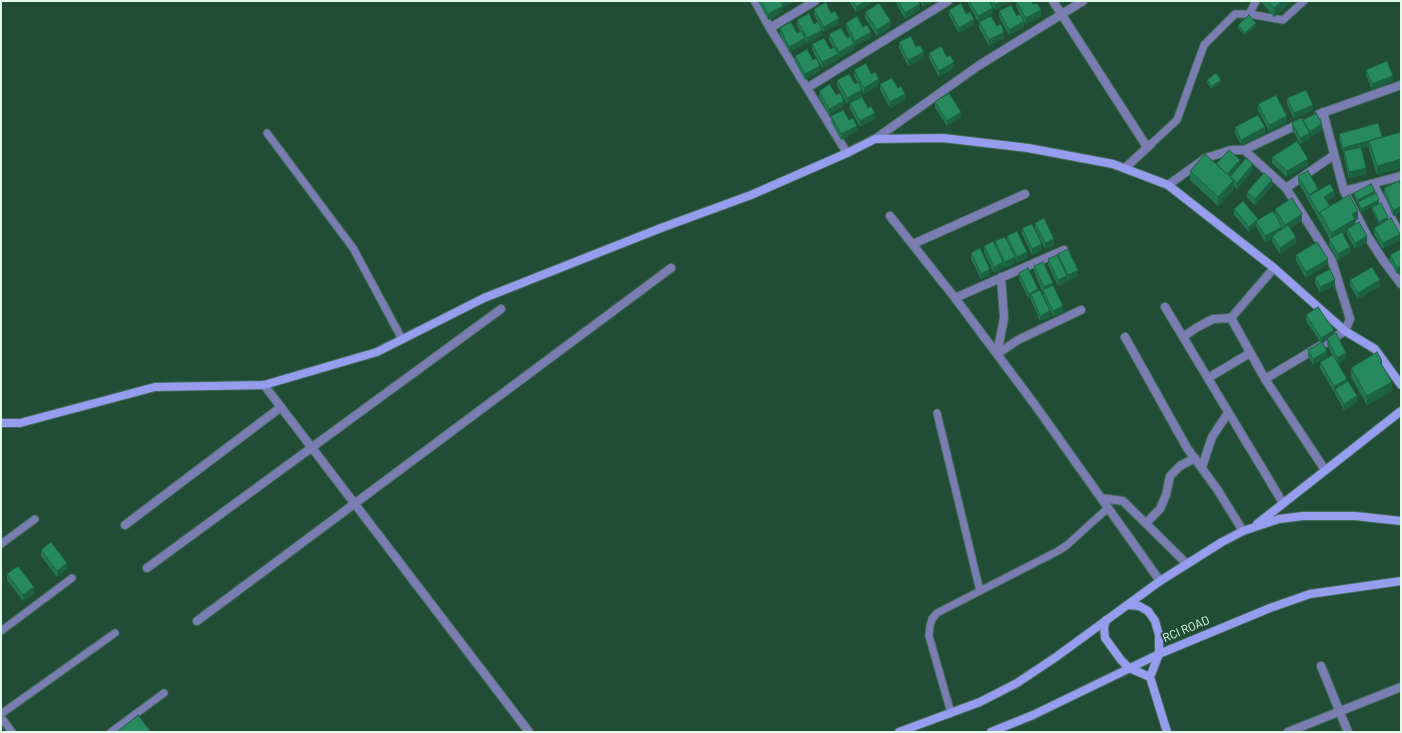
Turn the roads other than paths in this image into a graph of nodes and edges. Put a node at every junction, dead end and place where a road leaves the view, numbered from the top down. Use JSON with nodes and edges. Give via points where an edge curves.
{"nodes":[{"id":1,"x":755,"y":1,"type":"edge"},
{"id":2,"x":815,"y":1,"type":"edge"},
{"id":3,"x":948,"y":1,"type":"edge"},
{"id":4,"x":1053,"y":1,"type":"edge"},
{"id":5,"x":1082,"y":1,"type":"edge"},
{"id":6,"x":1256,"y":1,"type":"edge"},
{"id":7,"x":1304,"y":1,"type":"edge"},
{"id":8,"x":1061,"y":14,"type":"junction"},
{"id":9,"x":1248,"y":14,"type":"junction"},
{"id":10,"x":770,"y":28,"type":"junction"},
{"id":11,"x":1401,"y":85,"type":"edge"},
{"id":12,"x":807,"y":88,"type":"junction"},
{"id":13,"x":1323,"y":112,"type":"junction"},
{"id":14,"x":267,"y":133,"type":"dead end"},
{"id":15,"x":875,"y":138,"type":"junction"},
{"id":16,"x":1149,"y":146,"type":"junction"},
{"id":17,"x":1244,"y":150,"type":"junction"},
{"id":18,"x":847,"y":153,"type":"junction"},
{"id":19,"x":1334,"y":155,"type":"junction"},
{"id":20,"x":1125,"y":168,"type":"junction"},
{"id":21,"x":1401,"y":176,"type":"edge"},
{"id":22,"x":1373,"y":184,"type":"junction"},
{"id":23,"x":1168,"y":185,"type":"junction"},
{"id":24,"x":1286,"y":188,"type":"junction"},
{"id":25,"x":1344,"y":191,"type":"junction"},
{"id":26,"x":1025,"y":194,"type":"dead end"},
{"id":27,"x":890,"y":216,"type":"dead end"},
{"id":28,"x":1401,"y":236,"type":"edge"},
{"id":29,"x":913,"y":244,"type":"junction"},
{"id":30,"x":1064,"y":250,"type":"edge"},
{"id":31,"x":671,"y":268,"type":"dead end"},
{"id":32,"x":1274,"y":268,"type":"junction"},
{"id":33,"x":1001,"y":277,"type":"junction"},
{"id":34,"x":1401,"y":284,"type":"edge"},
{"id":35,"x":955,"y":298,"type":"junction"},
{"id":36,"x":1165,"y":307,"type":"dead end"},
{"id":37,"x":501,"y":309,"type":"dead end"},
{"id":38,"x":1081,"y":310,"type":"dead end"},
{"id":39,"x":1231,"y":318,"type":"junction"},
{"id":40,"x":1345,"y":331,"type":"junction"},
{"id":41,"x":1125,"y":337,"type":"dead end"},
{"id":42,"x":1183,"y":337,"type":"junction"},
{"id":43,"x":402,"y":339,"type":"junction"},
{"id":44,"x":1250,"y":353,"type":"junction"},
{"id":45,"x":997,"y":354,"type":"junction"},
{"id":46,"x":1208,"y":378,"type":"junction"},
{"id":47,"x":1265,"y":379,"type":"junction"},
{"id":48,"x":264,"y":385,"type":"junction"},
{"id":49,"x":1401,"y":385,"type":"edge"},
{"id":50,"x":281,"y":407,"type":"junction"},
{"id":51,"x":1401,"y":411,"type":"edge"},
{"id":52,"x":1228,"y":412,"type":"junction"},
{"id":53,"x":937,"y":413,"type":"dead end"},
{"id":54,"x":1,"y":423,"type":"edge"},
{"id":55,"x":312,"y":448,"type":"junction"},
{"id":56,"x":1195,"y":458,"type":"junction"},
{"id":57,"x":1202,"y":467,"type":"junction"},
{"id":58,"x":1325,"y":470,"type":"junction"},
{"id":59,"x":1101,"y":498,"type":"junction"},
{"id":60,"x":1282,"y":503,"type":"junction"},
{"id":61,"x":355,"y":504,"type":"junction"},
{"id":62,"x":1108,"y":508,"type":"junction"},
{"id":63,"x":35,"y":519,"type":"dead end"},
{"id":64,"x":1401,"y":521,"type":"edge"},
{"id":65,"x":1146,"y":523,"type":"junction"},
{"id":66,"x":125,"y":525,"type":"dead end"},
{"id":67,"x":1254,"y":527,"type":"junction"},
{"id":68,"x":1242,"y":531,"type":"junction"},
{"id":69,"x":1,"y":544,"type":"edge"},
{"id":70,"x":1187,"y":564,"type":"junction"},
{"id":71,"x":147,"y":568,"type":"dead end"},
{"id":72,"x":72,"y":578,"type":"dead end"},
{"id":73,"x":1401,"y":580,"type":"edge"},
{"id":74,"x":1160,"y":581,"type":"junction"},
{"id":75,"x":980,"y":591,"type":"junction"},
{"id":76,"x":1128,"y":605,"type":"junction"},
{"id":77,"x":1106,"y":620,"type":"junction"},
{"id":78,"x":197,"y":621,"type":"dead end"},
{"id":79,"x":1,"y":630,"type":"edge"},
{"id":80,"x":115,"y":634,"type":"dead end"},
{"id":81,"x":1159,"y":654,"type":"junction"},
{"id":82,"x":1321,"y":666,"type":"dead end"},
{"id":83,"x":1129,"y":668,"type":"junction"},
{"id":84,"x":1150,"y":677,"type":"junction"},
{"id":85,"x":1401,"y":687,"type":"edge"},
{"id":86,"x":164,"y":693,"type":"dead end"},
{"id":87,"x":1340,"y":712,"type":"junction"},
{"id":88,"x":951,"y":713,"type":"junction"},
{"id":89,"x":1,"y":715,"type":"edge"},
{"id":90,"x":12,"y":732,"type":"edge"},
{"id":91,"x":111,"y":732,"type":"edge"},
{"id":92,"x":529,"y":732,"type":"edge"},
{"id":93,"x":899,"y":732,"type":"edge"},
{"id":94,"x":991,"y":732,"type":"edge"},
{"id":95,"x":1167,"y":732,"type":"edge"},
{"id":96,"x":1288,"y":732,"type":"edge"},
{"id":97,"x":1348,"y":732,"type":"edge"}],
"edges":[{"from":1,"to":10,"type":"street"},
{"from":2,"to":10,"type":"street"},
{"from":3,"to":12,"type":"street"},
{"from":4,"to":8,"type":"street"},
{"from":5,"to":8,"type":"street"},
{"from":6,"to":9,"type":"lane"},
{"from":7,"to":9,"type":"lane","via":[[1283,20]]},
{"from":8,"to":15,"type":"street","via":[[978,66]]},
{"from":8,"to":16,"type":"street"},
{"from":9,"to":16,"type":"lane","via":[[1235,14],[1204,45],[1177,120]]},
{"from":10,"to":12,"type":"street"},
{"from":11,"to":13,"type":"street"},
{"from":12,"to":18,"type":"street"},
{"from":13,"to":17,"type":"street"},
{"from":13,"to":19,"type":"street"},
{"from":14,"to":43,"type":"lane","via":[[353,248]]},
{"from":15,"to":18,"type":"street"},
{"from":15,"to":20,"type":"street","via":[[943,138],[1028,148]]},
{"from":16,"to":20,"type":"street"},
{"from":17,"to":23,"type":"street","via":[[1231,150],[1206,158]]},
{"from":17,"to":24,"type":"street"},
{"from":18,"to":43,"type":"street","via":[[751,195],[484,298]]},
{"from":19,"to":24,"type":"street"},
{"from":19,"to":25,"type":"street"},
{"from":20,"to":23,"type":"street"},
{"from":21,"to":22,"type":"street"},
{"from":22,"to":25,"type":"street"},
{"from":22,"to":28,"type":"street"},
{"from":23,"to":32,"type":"street"},
{"from":24,"to":40,"type":"street","via":[[1332,261],[1350,319]]},
{"from":25,"to":34,"type":"street","via":[[1368,237]]},
{"from":26,"to":29,"type":"street"},
{"from":27,"to":29,"type":"street"},
{"from":29,"to":35,"type":"street"},
{"from":30,"to":33,"type":"street"},
{"from":31,"to":61,"type":"street"},
{"from":32,"to":39,"type":"street"},
{"from":32,"to":40,"type":"street"},
{"from":33,"to":35,"type":"street"},
{"from":33,"to":45,"type":"street","via":[[1004,318]]},
{"from":35,"to":45,"type":"street"},
{"from":36,"to":42,"type":"street"},
{"from":37,"to":55,"type":"street"},
{"from":38,"to":45,"type":"street","via":[[1018,340]]},
{"from":39,"to":42,"type":"street","via":[[1213,319]]},
{"from":39,"to":44,"type":"street"},
{"from":40,"to":47,"type":"street"},
{"from":40,"to":49,"type":"street","via":[[1375,349]]},
{"from":41,"to":56,"type":"street"},
{"from":42,"to":46,"type":"street"},
{"from":43,"to":48,"type":"street","via":[[377,352]]},
{"from":44,"to":46,"type":"street"},
{"from":44,"to":47,"type":"street"},
{"from":45,"to":59,"type":"street"},
{"from":46,"to":52,"type":"street"},
{"from":47,"to":58,"type":"street"},
{"from":48,"to":50,"type":"street"},
{"from":48,"to":54,"type":"street","via":[[155,387],[20,423]]},
{"from":50,"to":55,"type":"street"},
{"from":50,"to":66,"type":"street"},
{"from":51,"to":58,"type":"street"},
{"from":52,"to":57,"type":"street","via":[[1212,437]]},
{"from":52,"to":60,"type":"street"},
{"from":53,"to":75,"type":"lane"},
{"from":55,"to":61,"type":"street"},
{"from":55,"to":71,"type":"street"},
{"from":56,"to":57,"type":"street"},
{"from":56,"to":65,"type":"street","via":[[1180,466],[1170,476],[1160,509]]},
{"from":57,"to":68,"type":"street"},
{"from":58,"to":60,"type":"street"},
{"from":59,"to":62,"type":"street"},
{"from":59,"to":65,"type":"street","via":[[1123,501]]},
{"from":60,"to":67,"type":"street"},
{"from":61,"to":78,"type":"street"},
{"from":61,"to":92,"type":"street"},
{"from":62,"to":74,"type":"street"},
{"from":62,"to":75,"type":"lane","via":[[1058,551]]},
{"from":63,"to":69,"type":"lane"},
{"from":64,"to":67,"type":"street","via":[[1355,516],[1303,516],[1279,519]]},
{"from":65,"to":70,"type":"street"},
{"from":67,"to":68,"type":"street"},
{"from":68,"to":70,"type":"street"},
{"from":70,"to":74,"type":"street"},
{"from":72,"to":79,"type":"lane"},
{"from":73,"to":81,"type":"street","name":"RCI ROAD","via":[[1310,594]]},
{"from":74,"to":76,"type":"street"},
{"from":75,"to":88,"type":"lane","via":[[937,613],[930,626],[929,636]]},
{"from":76,"to":77,"type":"street"},
{"from":76,"to":81,"type":"street","via":[[1139,606],[1148,611],[1155,621],[1159,636]]},
{"from":77,"to":83,"type":"street","via":[[1105,638],[1120,660]]},
{"from":77,"to":88,"type":"street","via":[[1017,683]]},
{"from":80,"to":89,"type":"lane"},
{"from":81,"to":83,"type":"street","name":"RCI ROAD"},
{"from":81,"to":84,"type":"street"},
{"from":82,"to":87,"type":"street"},
{"from":83,"to":84,"type":"street"},
{"from":83,"to":94,"type":"street","name":"RCI ROAD","via":[[1033,715]]},
{"from":84,"to":95,"type":"street"},
{"from":85,"to":87,"type":"street"},
{"from":86,"to":91,"type":"lane"},
{"from":87,"to":96,"type":"street"},
{"from":87,"to":97,"type":"street"},
{"from":88,"to":93,"type":"street"},
{"from":89,"to":90,"type":"lane"}]}
